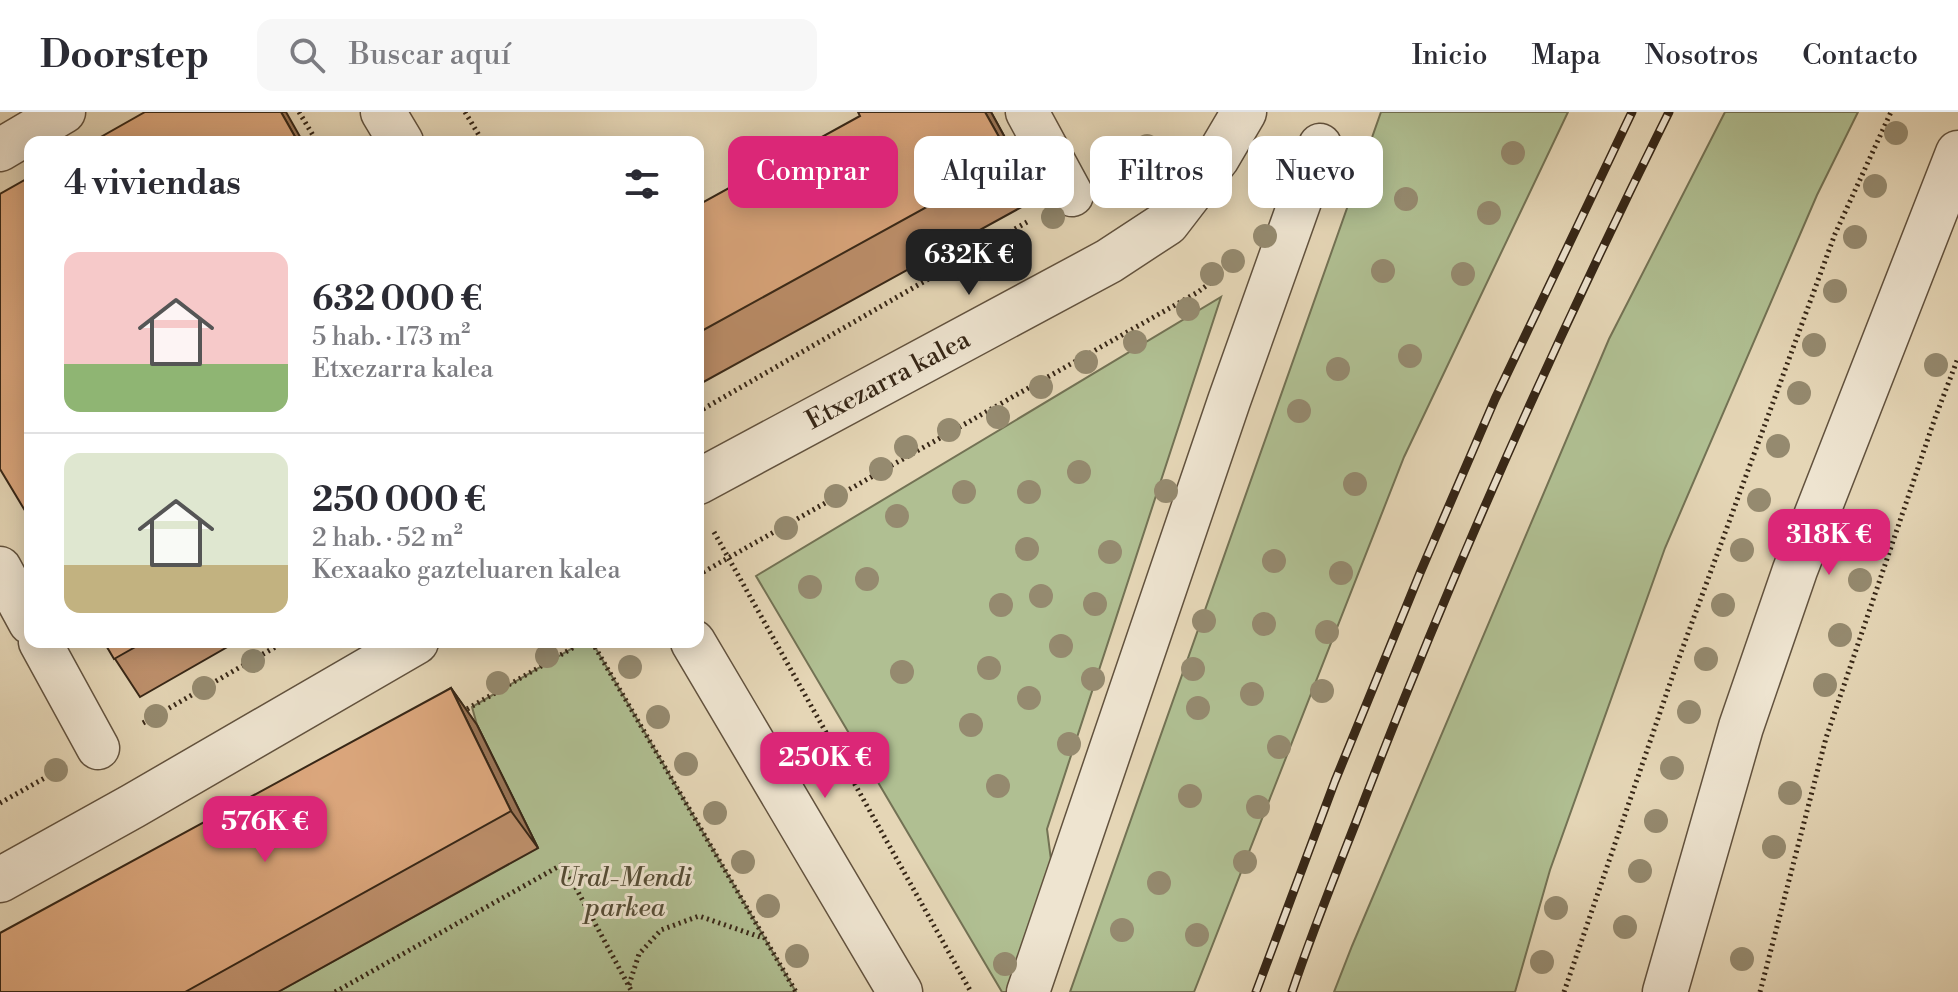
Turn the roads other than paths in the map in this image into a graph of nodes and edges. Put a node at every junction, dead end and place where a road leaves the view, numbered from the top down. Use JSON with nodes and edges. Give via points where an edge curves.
{"nodes":[{"id":1,"x":64,"y":112,"type":"edge"},
{"id":2,"x":383,"y":112,"type":"edge"},
{"id":3,"x":1027,"y":112,"type":"edge"},
{"id":4,"x":1244,"y":112,"type":"edge"},
{"id":5,"x":397,"y":136,"type":"edge"},
{"id":6,"x":1040,"y":136,"type":"edge"},
{"id":7,"x":0,"y":150,"type":"edge"},
{"id":8,"x":1958,"y":153,"type":"edge"},
{"id":9,"x":1298,"y":208,"type":"edge"},
{"id":10,"x":704,"y":479,"type":"edge"},
{"id":11,"x":0,"y":568,"type":"edge"},
{"id":12,"x":24,"y":612,"type":"edge"},
{"id":13,"x":43,"y":648,"type":"edge"},
{"id":14,"x":406,"y":648,"type":"edge"},
{"id":15,"x":697,"y":648,"type":"edge"},
{"id":16,"x":98,"y":748,"type":"road end"},
{"id":17,"x":0,"y":880,"type":"edge"},
{"id":18,"x":900,"y":992,"type":"edge"},
{"id":19,"x":1028,"y":992,"type":"edge"},
{"id":20,"x":1665,"y":992,"type":"edge"}],
"edges":[{"from":1,"to":7,"type":"street"},
{"from":2,"to":5,"type":"street"},
{"from":3,"to":6,"type":"street"},
{"from":4,"to":10,"type":"street","name":"Etxezarra kalea","via":[[1217,158],[1167,223],[1109,261]]},
{"from":8,"to":20,"type":"street","via":[[1795,570],[1741,727]]},
{"from":9,"to":19,"type":"street"},
{"from":11,"to":12,"type":"street"},
{"from":13,"to":16,"type":"street"},
{"from":14,"to":17,"type":"street"},
{"from":15,"to":18,"type":"street"}]}
